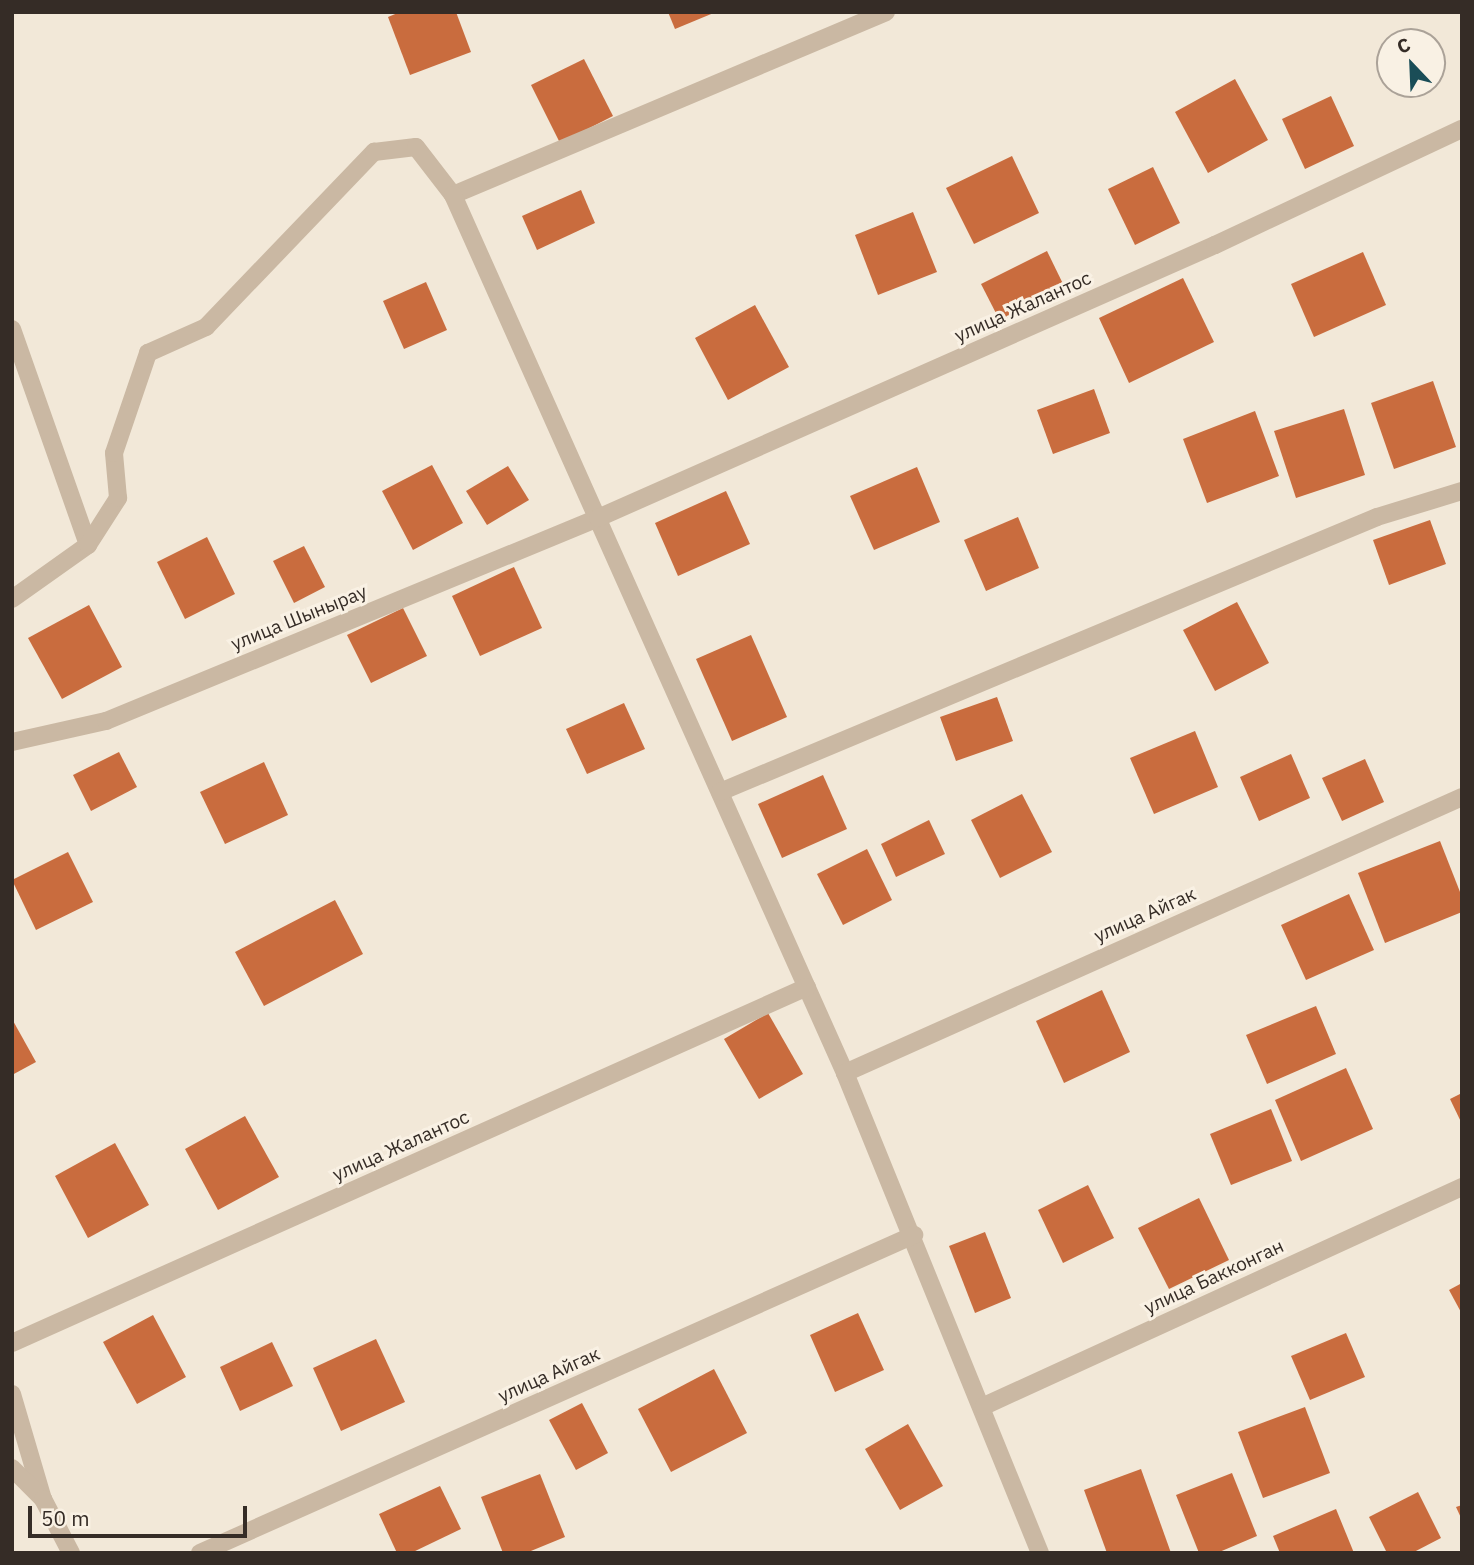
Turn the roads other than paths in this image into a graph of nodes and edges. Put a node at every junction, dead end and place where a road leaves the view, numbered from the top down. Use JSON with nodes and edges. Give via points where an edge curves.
{"nodes":[{"id":1,"x":886,"y":12,"type":"edge"},
{"id":2,"x":1462,"y":129,"type":"edge"},
{"id":3,"x":453,"y":195,"type":"junction"},
{"id":4,"x":12,"y":329,"type":"edge"},
{"id":5,"x":1462,"y":491,"type":"edge"},
{"id":6,"x":598,"y":518,"type":"junction"},
{"id":7,"x":88,"y":545,"type":"junction"},
{"id":8,"x":12,"y":599,"type":"edge"},
{"id":9,"x":12,"y":742,"type":"edge"},
{"id":10,"x":720,"y":792,"type":"junction"},
{"id":11,"x":1462,"y":797,"type":"edge"},
{"id":12,"x":807,"y":987,"type":"junction"},
{"id":13,"x":845,"y":1073,"type":"junction"},
{"id":14,"x":1462,"y":1187,"type":"edge"},
{"id":15,"x":914,"y":1235,"type":"junction"},
{"id":16,"x":12,"y":1343,"type":"edge"},
{"id":17,"x":12,"y":1394,"type":"edge"},
{"id":18,"x":984,"y":1406,"type":"junction"},
{"id":19,"x":12,"y":1468,"type":"edge"},
{"id":20,"x":44,"y":1499,"type":"junction"},
{"id":21,"x":71,"y":1553,"type":"edge"},
{"id":22,"x":200,"y":1553,"type":"edge"},
{"id":23,"x":1040,"y":1553,"type":"edge"}],
"edges":[{"from":1,"to":3,"type":"street"},
{"from":2,"to":6,"type":"street","name":"улица Жалантос","via":[[1215,245]]},
{"from":3,"to":6,"type":"street"},
{"from":3,"to":7,"type":"street","via":[[416,147],[374,152],[206,327],[148,354],[114,453],[118,498]]},
{"from":4,"to":7,"type":"street"},
{"from":5,"to":10,"type":"street","via":[[1377,517]]},
{"from":6,"to":9,"type":"street","name":"улица Шынырау","via":[[106,721]]},
{"from":6,"to":10,"type":"street"},
{"from":7,"to":8,"type":"street"},
{"from":10,"to":12,"type":"street"},
{"from":11,"to":13,"type":"street","name":"улица Айгак"},
{"from":12,"to":13,"type":"street"},
{"from":12,"to":16,"type":"street","name":"улица Жалантос"},
{"from":13,"to":15,"type":"street"},
{"from":14,"to":18,"type":"street","name":"улица Бакконган"},
{"from":15,"to":18,"type":"street"},
{"from":15,"to":22,"type":"street","name":"улица Айгак"},
{"from":17,"to":20,"type":"street"},
{"from":18,"to":23,"type":"street"},
{"from":19,"to":20,"type":"street"},
{"from":20,"to":21,"type":"street"}]}
